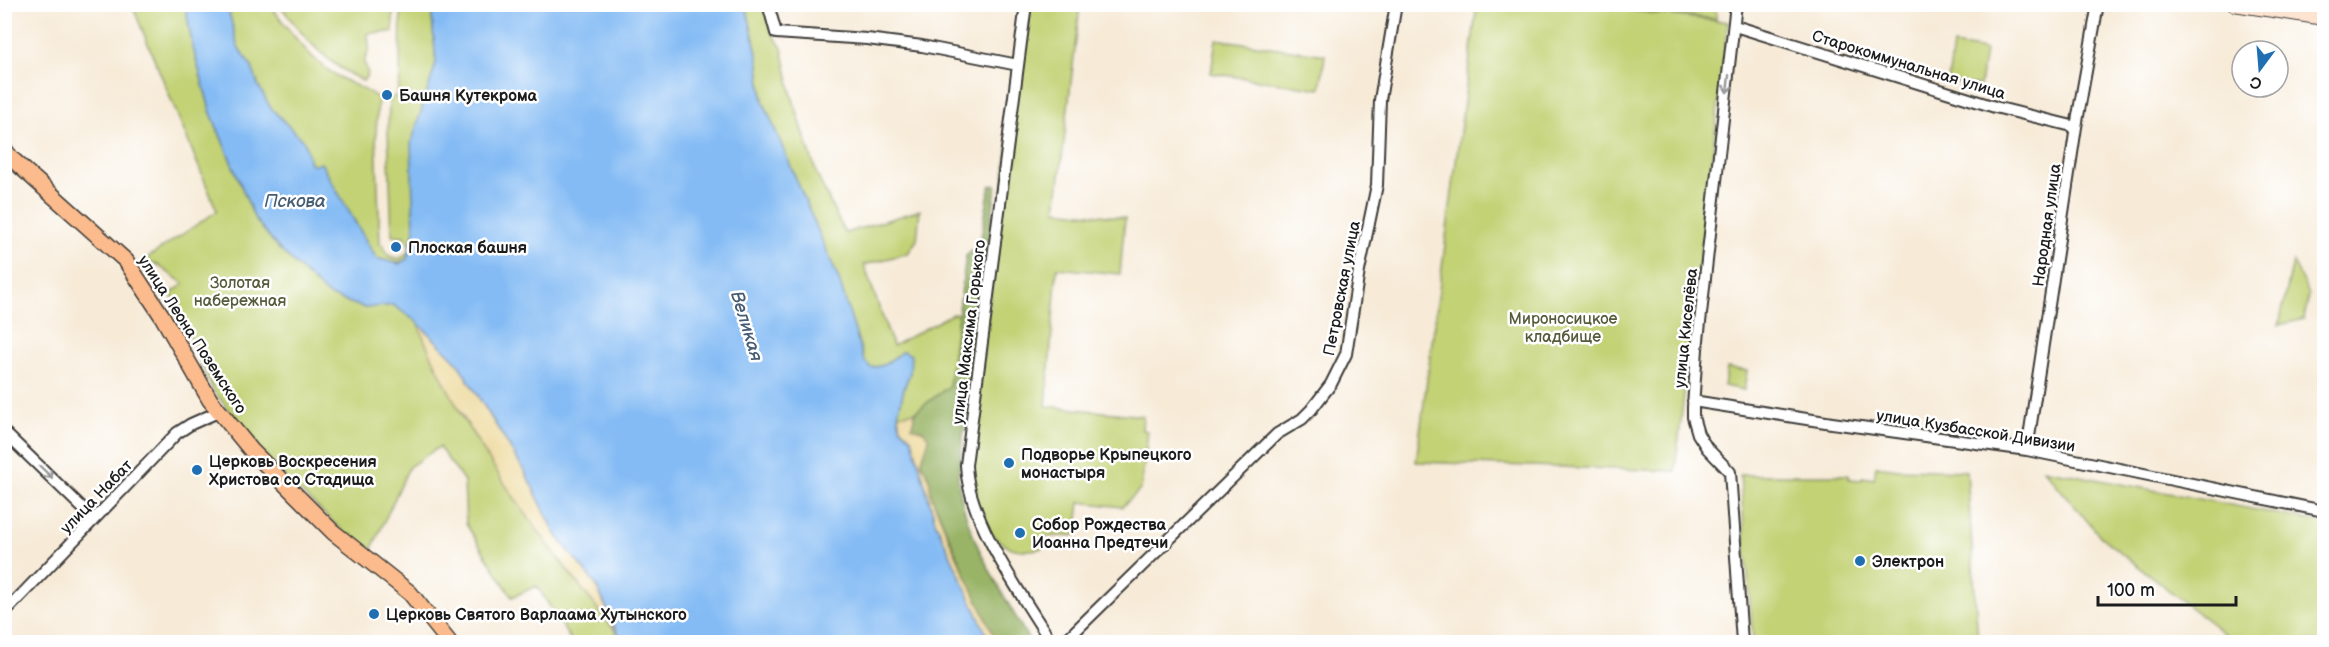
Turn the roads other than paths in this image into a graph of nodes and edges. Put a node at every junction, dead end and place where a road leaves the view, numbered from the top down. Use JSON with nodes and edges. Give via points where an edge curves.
{"nodes":[{"id":1,"x":768,"y":4,"type":"edge"},
{"id":2,"x":1026,"y":4,"type":"edge"},
{"id":3,"x":1396,"y":4,"type":"edge"},
{"id":4,"x":1736,"y":4,"type":"edge"},
{"id":5,"x":2098,"y":4,"type":"edge"},
{"id":6,"x":2234,"y":4,"type":"edge"},
{"id":7,"x":2325,"y":18,"type":"edge"},
{"id":8,"x":1735,"y":26,"type":"junction"},
{"id":9,"x":1018,"y":65,"type":"junction"},
{"id":10,"x":2076,"y":127,"type":"junction"},
{"id":11,"x":7,"y":158,"type":"edge"},
{"id":12,"x":1693,"y":401,"type":"junction"},
{"id":13,"x":218,"y":412,"type":"junction"},
{"id":14,"x":4,"y":432,"type":"edge"},
{"id":15,"x":2027,"y":450,"type":"junction"},
{"id":16,"x":2325,"y":511,"type":"edge"},
{"id":17,"x":94,"y":519,"type":"junction"},
{"id":18,"x":4,"y":613,"type":"edge"},
{"id":19,"x":449,"y":642,"type":"edge"},
{"id":20,"x":1051,"y":642,"type":"edge"},
{"id":21,"x":1064,"y":642,"type":"edge"},
{"id":22,"x":1742,"y":642,"type":"edge"}],
"edges":[{"from":1,"to":9,"type":"street","via":[[776,33],[922,46]]},
{"from":2,"to":9,"type":"street","name":"улица Максима Горького"},
{"from":3,"to":21,"type":"street","name":"Петровская улица","via":[[1380,100],[1377,185],[1346,354],[1331,384],[1302,419],[1277,434]]},
{"from":4,"to":8,"type":"street","name":"улица Киселёва"},
{"from":5,"to":10,"type":"street","name":"Народная улица"},
{"from":6,"to":7,"type":"main road"},
{"from":8,"to":10,"type":"street","name":"Старокоммунальная улица","via":[[1995,107]]},
{"from":8,"to":12,"type":"street","name":"улица Киселёва","one_way":true},
{"from":9,"to":20,"type":"street","name":"улица Максима Горького","via":[[966,478],[982,527]]},
{"from":10,"to":15,"type":"street","name":"Народная улица"},
{"from":11,"to":13,"type":"main road","name":"улица Леона Поземского","via":[[126,261]]},
{"from":12,"to":15,"type":"street","name":"улица Кузбасской Дивизии"},
{"from":12,"to":22,"type":"street","name":"улица Киселёва","via":[[1698,434],[1730,472]]},
{"from":13,"to":17,"type":"street","name":"улица Набат","via":[[177,433]]},
{"from":13,"to":19,"type":"main road","name":"улица Леона Поземского","via":[[333,532],[410,593]]},
{"from":14,"to":17,"type":"street","one_way":true},
{"from":15,"to":16,"type":"street","name":"улица Кузбасской Дивизии"},
{"from":17,"to":18,"type":"street","name":"улица Набат"}]}
